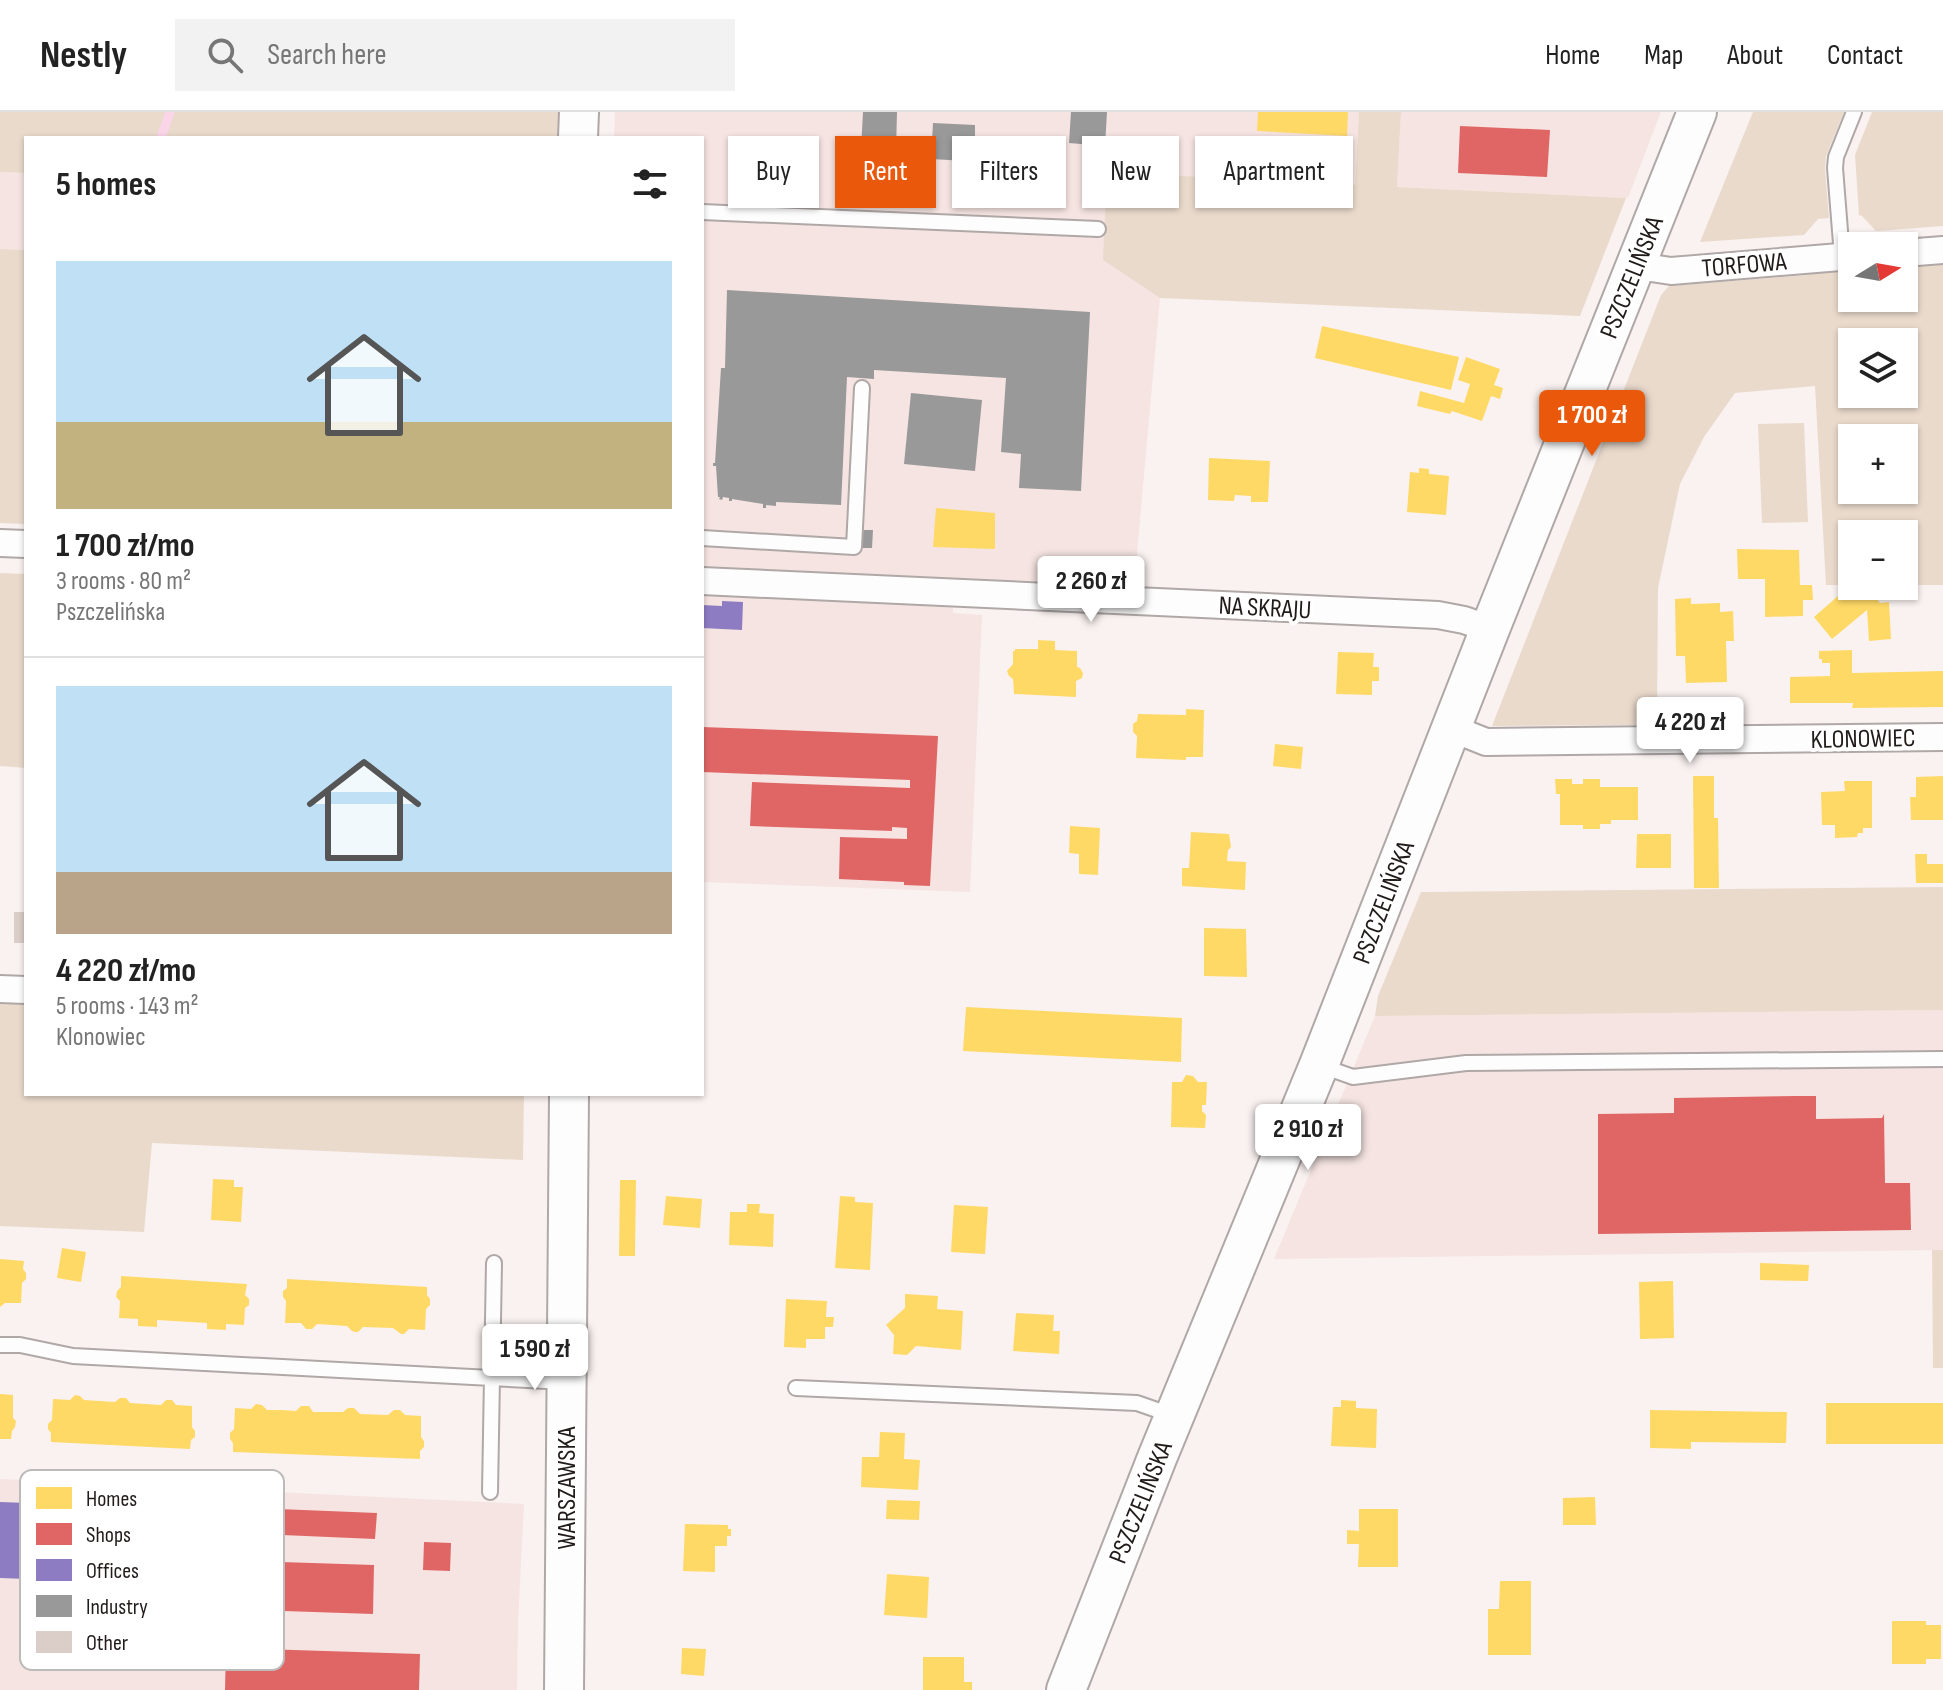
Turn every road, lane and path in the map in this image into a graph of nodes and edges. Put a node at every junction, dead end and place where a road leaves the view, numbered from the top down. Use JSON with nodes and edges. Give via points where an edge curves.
{"nodes":[{"id":1,"x":579,"y":112,"type":"edge"},
{"id":2,"x":1697,"y":112,"type":"edge"},
{"id":3,"x":1854,"y":112,"type":"edge"},
{"id":4,"x":578,"y":136,"type":"edge"},
{"id":5,"x":704,"y":212,"type":"edge"},
{"id":6,"x":1098,"y":229,"type":"dead end"},
{"id":7,"x":1844,"y":232,"type":"edge"},
{"id":8,"x":1943,"y":250,"type":"edge"},
{"id":9,"x":1918,"y":252,"type":"edge"},
{"id":10,"x":1838,"y":257,"type":"edge"},
{"id":11,"x":1636,"y":264,"type":"junction"},
{"id":12,"x":862,"y":388,"type":"dead end"},
{"id":13,"x":704,"y":538,"type":"edge"},
{"id":14,"x":0,"y":543,"type":"edge"},
{"id":15,"x":24,"y":544,"type":"edge"},
{"id":16,"x":704,"y":581,"type":"edge"},
{"id":17,"x":1490,"y":629,"type":"junction"},
{"id":18,"x":1451,"y":728,"type":"junction"},
{"id":19,"x":1943,"y":737,"type":"edge"},
{"id":20,"x":0,"y":989,"type":"edge"},
{"id":21,"x":24,"y":990,"type":"edge"},
{"id":22,"x":1943,"y":1059,"type":"edge"},
{"id":23,"x":1319,"y":1065,"type":"junction"},
{"id":24,"x":569,"y":1096,"type":"edge"},
{"id":25,"x":494,"y":1263,"type":"dead end"},
{"id":26,"x":0,"y":1345,"type":"edge"},
{"id":27,"x":492,"y":1378,"type":"junction"},
{"id":28,"x":566,"y":1382,"type":"junction"},
{"id":29,"x":796,"y":1388,"type":"dead end"},
{"id":30,"x":1174,"y":1416,"type":"junction"},
{"id":31,"x":490,"y":1492,"type":"dead end"},
{"id":32,"x":564,"y":1690,"type":"edge"},
{"id":33,"x":1066,"y":1690,"type":"edge"}],
"edges":[{"from":1,"to":4,"type":"main road"},
{"from":2,"to":11,"type":"main road","name":"PSZCZELIŃSKA"},
{"from":3,"to":7,"type":"lane","via":[[1836,157]]},
{"from":5,"to":6,"type":"lane"},
{"from":8,"to":9,"type":"street"},
{"from":10,"to":11,"type":"street","name":"TORFOWA","via":[[1671,271]]},
{"from":11,"to":17,"type":"main road","name":"PSZCZELIŃSKA"},
{"from":12,"to":13,"type":"lane","via":[[854,547]]},
{"from":14,"to":15,"type":"street"},
{"from":16,"to":17,"type":"street","name":"NA SKRAJU","via":[[1438,615]]},
{"from":17,"to":18,"type":"main road","name":"PSZCZELIŃSKA"},
{"from":18,"to":19,"type":"street","name":"KLONOWIEC","via":[[1496,742]]},
{"from":18,"to":23,"type":"main road","name":"PSZCZELIŃSKA"},
{"from":20,"to":21,"type":"street"},
{"from":22,"to":23,"type":"lane","via":[[1466,1063],[1353,1077]]},
{"from":23,"to":30,"type":"main road","name":"PSZCZELIŃSKA"},
{"from":24,"to":28,"type":"main road","name":"WARSZAWSKA"},
{"from":25,"to":27,"type":"lane"},
{"from":26,"to":27,"type":"lane","via":[[73,1356]]},
{"from":27,"to":28,"type":"lane"},
{"from":27,"to":31,"type":"lane"},
{"from":28,"to":32,"type":"main road","name":"WARSZAWSKA"},
{"from":29,"to":30,"type":"lane","via":[[1137,1403]]},
{"from":30,"to":33,"type":"main road","name":"PSZCZELIŃSKA"}]}
